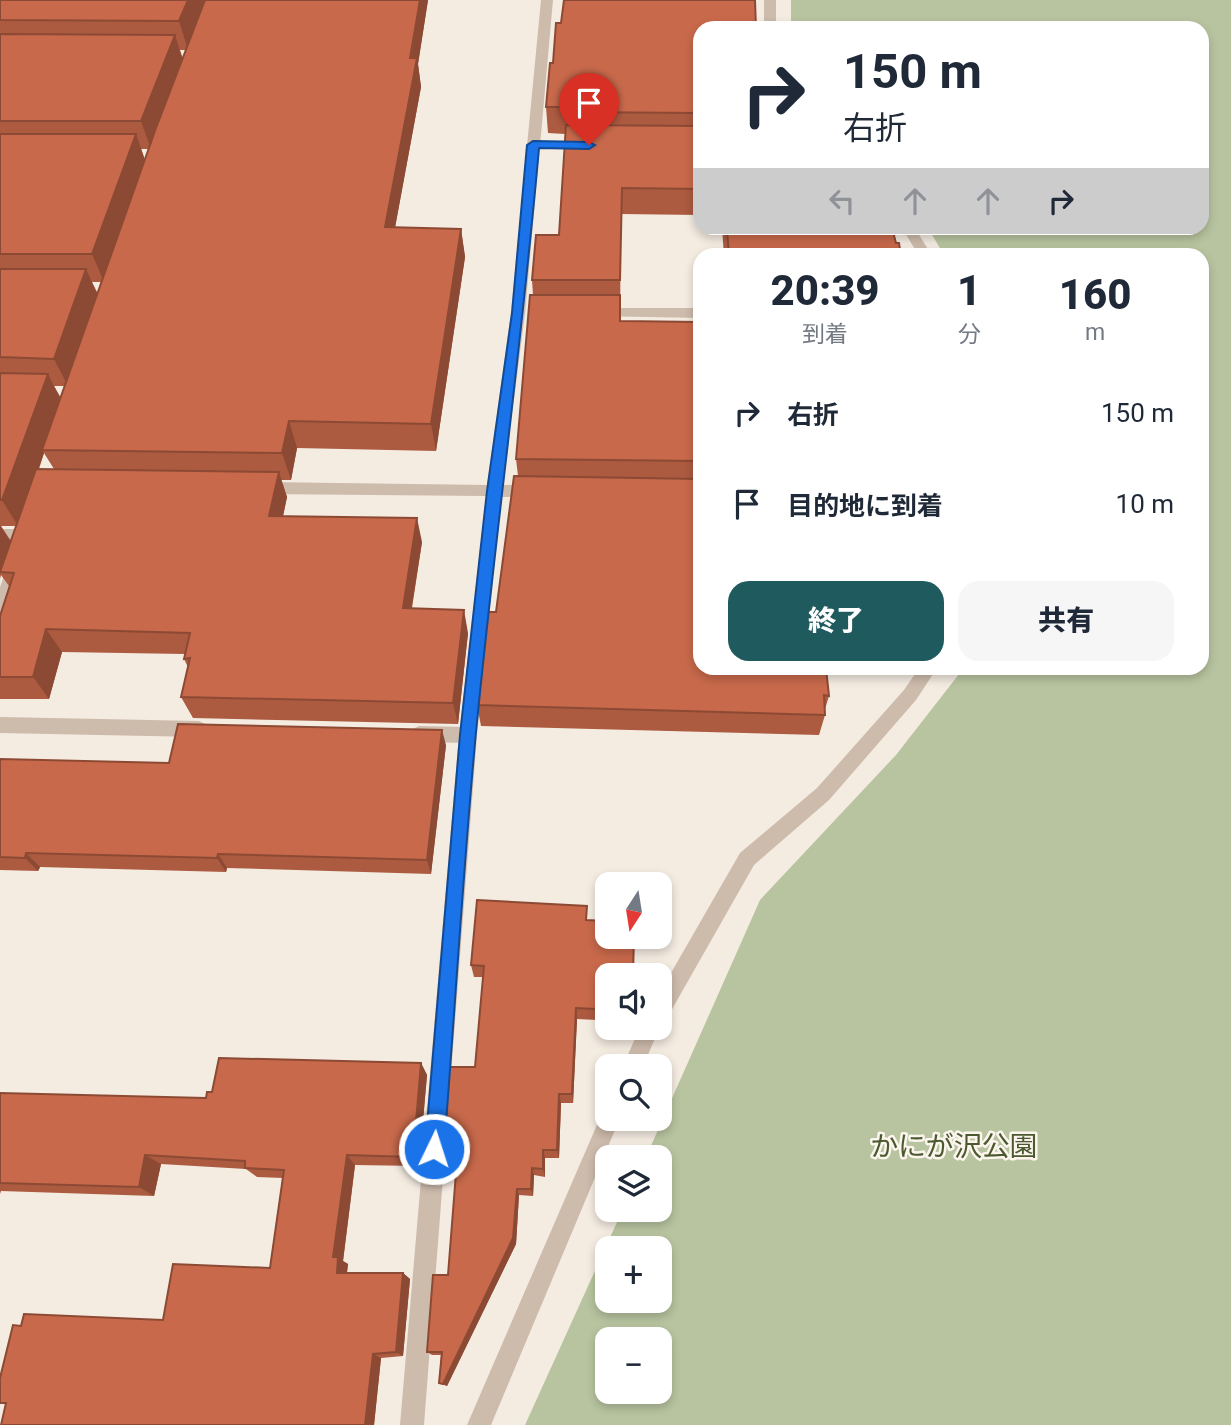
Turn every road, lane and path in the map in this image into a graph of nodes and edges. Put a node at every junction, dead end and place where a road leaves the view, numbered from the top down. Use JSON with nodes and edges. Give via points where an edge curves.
{"nodes":[{"id":1,"x":547,"y":0,"type":"edge"},
{"id":2,"x":770,"y":0,"type":"edge"},
{"id":3,"x":770,"y":21,"type":"edge"},
{"id":4,"x":533,"y":145,"type":"junction"},
{"id":5,"x":603,"y":145,"type":"edge"},
{"id":6,"x":588,"y":313,"type":"edge"},
{"id":7,"x":693,"y":313,"type":"edge"},
{"id":8,"x":248,"y":488,"type":"edge"},
{"id":9,"x":494,"y":491,"type":"junction"},
{"id":10,"x":549,"y":492,"type":"edge"},
{"id":11,"x":0,"y":535,"type":"edge"},
{"id":12,"x":0,"y":611,"type":"edge"},
{"id":13,"x":924,"y":675,"type":"edge"},
{"id":14,"x":0,"y":725,"type":"edge"},
{"id":15,"x":220,"y":729,"type":"edge"},
{"id":16,"x":399,"y":733,"type":"edge"},
{"id":17,"x":468,"y":735,"type":"junction"},
{"id":18,"x":672,"y":990,"type":"edge"},
{"id":19,"x":604,"y":1131,"type":"edge"},
{"id":20,"x":412,"y":1425,"type":"edge"},
{"id":21,"x":479,"y":1425,"type":"edge"}],
"edges":[{"from":1,"to":4,"type":"street"},
{"from":2,"to":3,"type":"street"},
{"from":4,"to":5,"type":"street"},
{"from":4,"to":9,"type":"street","via":[[525,313]]},
{"from":6,"to":7,"type":"street"},
{"from":8,"to":9,"type":"street"},
{"from":9,"to":10,"type":"street"},
{"from":9,"to":17,"type":"street"},
{"from":11,"to":12,"type":"street","via":[[28,528]]},
{"from":13,"to":18,"type":"street","via":[[823,794],[747,859]]},
{"from":14,"to":15,"type":"street"},
{"from":16,"to":17,"type":"street"},
{"from":17,"to":20,"type":"street"},
{"from":19,"to":21,"type":"street"}]}
